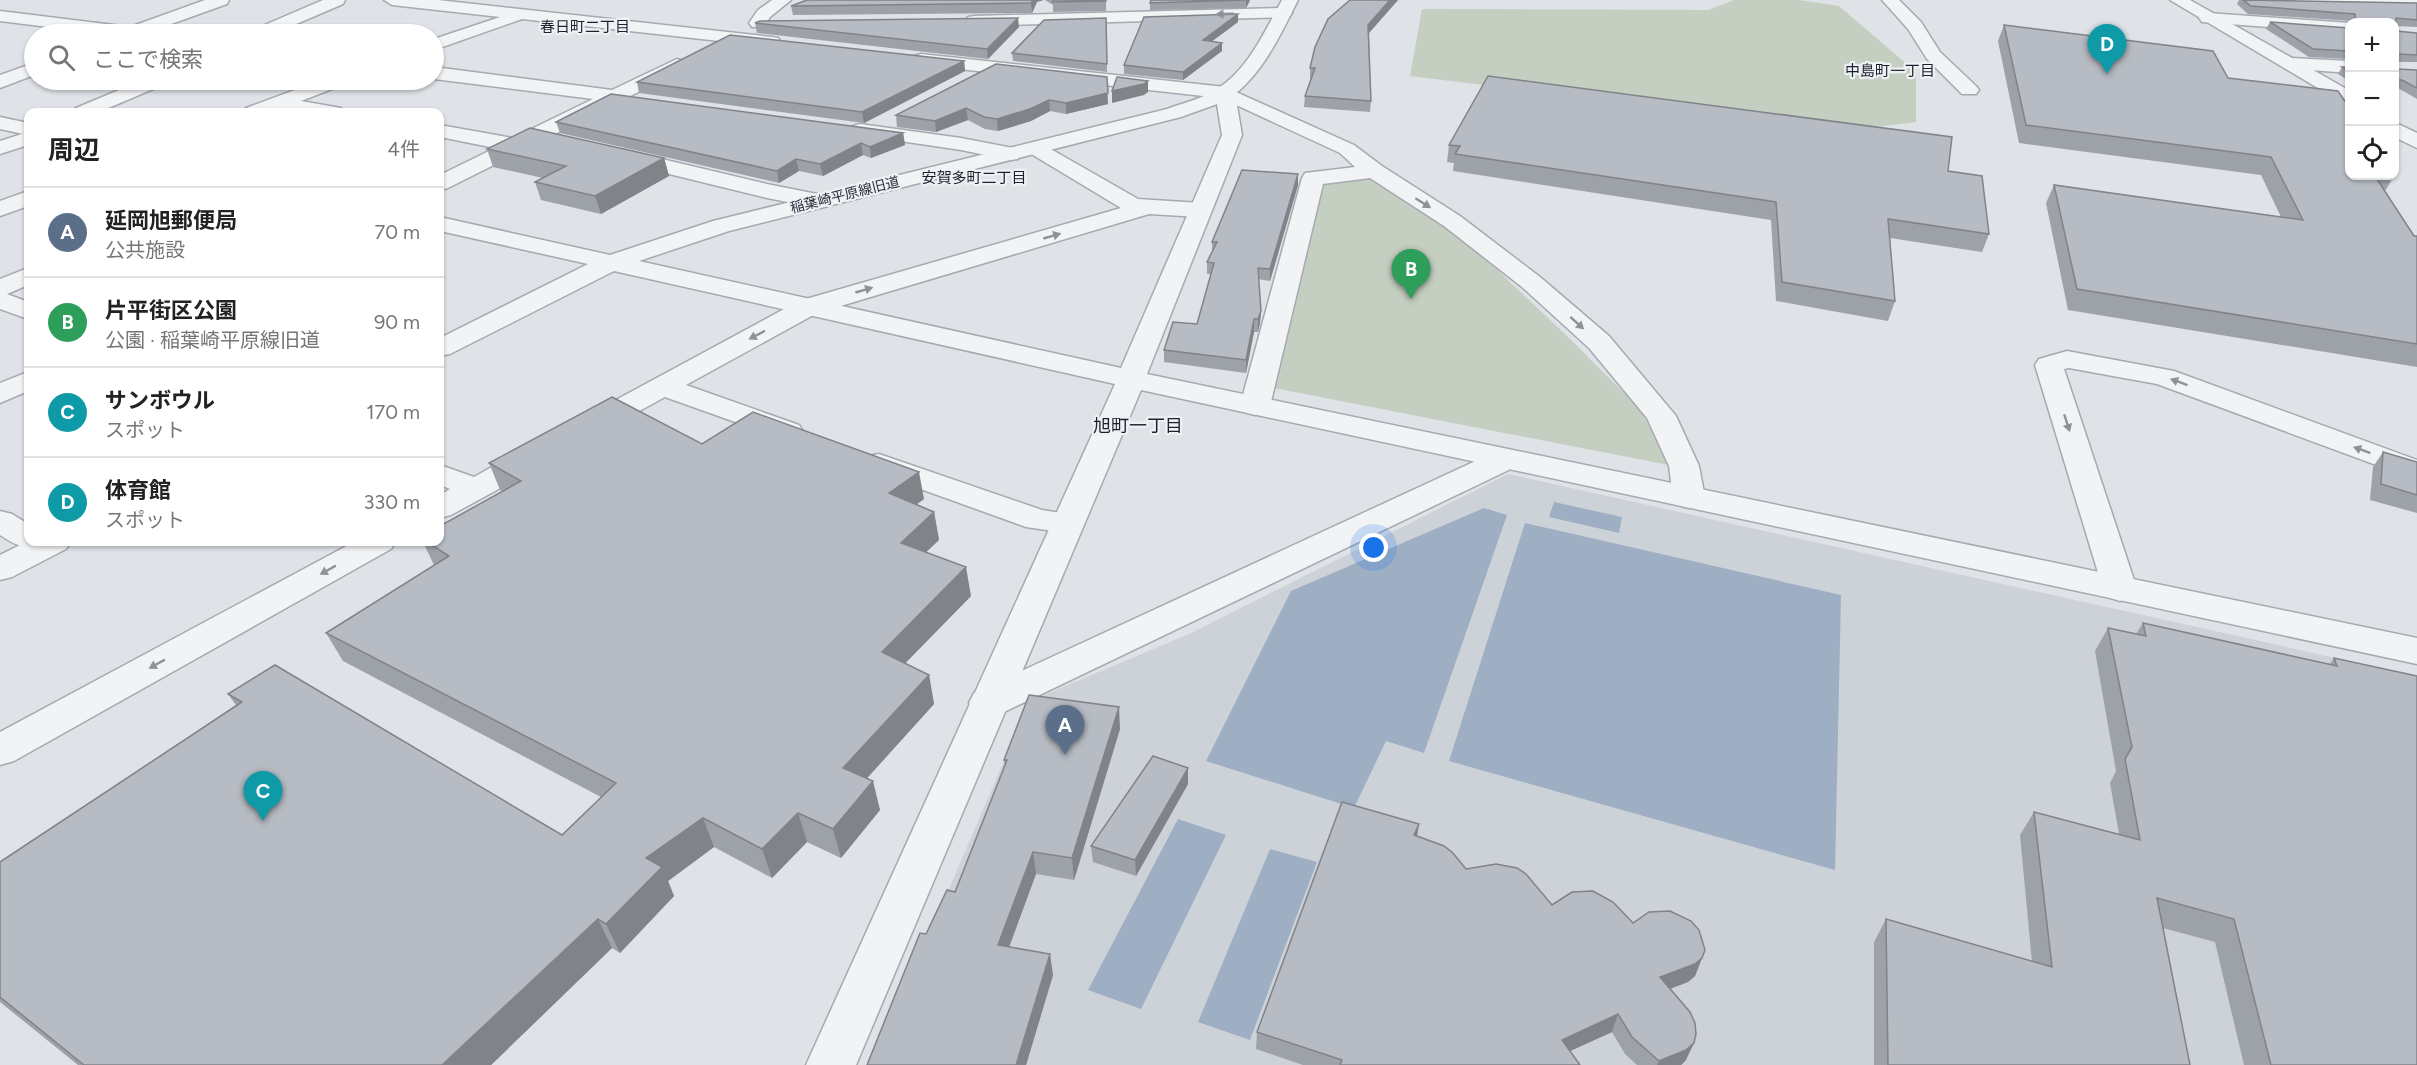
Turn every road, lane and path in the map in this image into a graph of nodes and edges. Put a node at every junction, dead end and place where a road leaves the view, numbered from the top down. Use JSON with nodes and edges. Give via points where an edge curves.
{"nodes":[{"id":1,"x":221,"y":0,"type":"edge"},
{"id":2,"x":337,"y":0,"type":"edge"},
{"id":3,"x":392,"y":0,"type":"edge"},
{"id":4,"x":556,"y":0,"type":"edge"},
{"id":5,"x":783,"y":0,"type":"edge"},
{"id":6,"x":1047,"y":0,"type":"edge"},
{"id":7,"x":1890,"y":0,"type":"edge"},
{"id":8,"x":2178,"y":0,"type":"edge"},
{"id":9,"x":2259,"y":0,"type":"edge"},
{"id":10,"x":2417,"y":3,"type":"edge"},
{"id":11,"x":1287,"y":7,"type":"edge"},
{"id":12,"x":524,"y":14,"type":"junction"},
{"id":13,"x":0,"y":16,"type":"edge"},
{"id":14,"x":2208,"y":18,"type":"junction"},
{"id":15,"x":1039,"y":20,"type":"junction"},
{"id":16,"x":961,"y":21,"type":"edge"},
{"id":17,"x":758,"y":23,"type":"junction"},
{"id":18,"x":777,"y":23,"type":"edge"},
{"id":19,"x":60,"y":24,"type":"edge"},
{"id":20,"x":160,"y":24,"type":"edge"},
{"id":21,"x":282,"y":24,"type":"edge"},
{"id":22,"x":2345,"y":28,"type":"edge"},
{"id":23,"x":1026,"y":35,"type":"edge"},
{"id":24,"x":732,"y":38,"type":"junction"},
{"id":25,"x":444,"y":42,"type":"edge"},
{"id":26,"x":791,"y":45,"type":"edge"},
{"id":27,"x":1012,"y":50,"type":"edge"},
{"id":28,"x":898,"y":57,"type":"edge"},
{"id":29,"x":2290,"y":64,"type":"junction"},
{"id":30,"x":2345,"y":67,"type":"edge"},
{"id":31,"x":993,"y":68,"type":"junction"},
{"id":32,"x":24,"y":73,"type":"edge"},
{"id":33,"x":444,"y":74,"type":"edge"},
{"id":34,"x":0,"y":82,"type":"edge"},
{"id":35,"x":962,"y":84,"type":"edge"},
{"id":36,"x":135,"y":90,"type":"edge"},
{"id":37,"x":312,"y":90,"type":"edge"},
{"id":38,"x":1969,"y":90,"type":"dead end"},
{"id":39,"x":1225,"y":93,"type":"junction"},
{"id":40,"x":614,"y":96,"type":"junction"},
{"id":41,"x":2345,"y":97,"type":"edge"},
{"id":42,"x":649,"y":100,"type":"edge"},
{"id":43,"x":279,"y":103,"type":"junction"},
{"id":44,"x":92,"y":108,"type":"edge"},
{"id":45,"x":265,"y":108,"type":"edge"},
{"id":46,"x":310,"y":108,"type":"edge"},
{"id":47,"x":900,"y":115,"type":"edge"},
{"id":48,"x":0,"y":123,"type":"edge"},
{"id":49,"x":24,"y":128,"type":"edge"},
{"id":50,"x":845,"y":128,"type":"edge"},
{"id":51,"x":444,"y":131,"type":"edge"},
{"id":52,"x":868,"y":131,"type":"junction"},
{"id":53,"x":2399,"y":131,"type":"edge"},
{"id":54,"x":24,"y":139,"type":"edge"},
{"id":55,"x":525,"y":140,"type":"junction"},
{"id":56,"x":2417,"y":142,"type":"edge"},
{"id":57,"x":569,"y":143,"type":"edge"},
{"id":58,"x":0,"y":148,"type":"edge"},
{"id":59,"x":1035,"y":148,"type":"junction"},
{"id":60,"x":603,"y":151,"type":"edge"},
{"id":61,"x":1010,"y":154,"type":"junction"},
{"id":62,"x":1374,"y":171,"type":"junction"},
{"id":63,"x":444,"y":181,"type":"edge"},
{"id":64,"x":24,"y":200,"type":"edge"},
{"id":65,"x":819,"y":201,"type":"junction"},
{"id":66,"x":1133,"y":206,"type":"junction"},
{"id":67,"x":0,"y":209,"type":"edge"},
{"id":68,"x":1200,"y":210,"type":"junction"},
{"id":69,"x":444,"y":225,"type":"edge"},
{"id":70,"x":612,"y":262,"type":"junction"},
{"id":71,"x":24,"y":278,"type":"edge"},
{"id":72,"x":0,"y":288,"type":"edge"},
{"id":73,"x":0,"y":300,"type":"edge"},
{"id":74,"x":808,"y":307,"type":"junction"},
{"id":75,"x":24,"y":309,"type":"edge"},
{"id":76,"x":444,"y":346,"type":"edge"},
{"id":77,"x":1131,"y":379,"type":"junction"},
{"id":78,"x":24,"y":383,"type":"edge"},
{"id":79,"x":663,"y":386,"type":"junction"},
{"id":80,"x":0,"y":394,"type":"edge"},
{"id":81,"x":1255,"y":406,"type":"junction"},
{"id":82,"x":817,"y":441,"type":"edge"},
{"id":83,"x":850,"y":453,"type":"edge"},
{"id":84,"x":1506,"y":459,"type":"junction"},
{"id":85,"x":2417,"y":471,"type":"edge"},
{"id":86,"x":444,"y":476,"type":"edge"},
{"id":87,"x":476,"y":489,"type":"junction"},
{"id":88,"x":1689,"y":498,"type":"junction"},
{"id":89,"x":444,"y":506,"type":"edge"},
{"id":90,"x":0,"y":521,"type":"edge"},
{"id":91,"x":1067,"y":523,"type":"junction"},
{"id":92,"x":24,"y":534,"type":"edge"},
{"id":93,"x":34,"y":546,"type":"edge"},
{"id":94,"x":372,"y":546,"type":"edge"},
{"id":95,"x":0,"y":569,"type":"edge"},
{"id":96,"x":2120,"y":589,"type":"junction"},
{"id":97,"x":2417,"y":651,"type":"edge"},
{"id":98,"x":988,"y":703,"type":"junction"},
{"id":99,"x":0,"y":750,"type":"edge"},
{"id":100,"x":831,"y":1065,"type":"edge"}],
"edges":[{"from":1,"to":20,"type":"street"},
{"from":2,"to":21,"type":"street"},
{"from":3,"to":12,"type":"street"},
{"from":4,"to":12,"type":"street"},
{"from":5,"to":17,"type":"street"},
{"from":6,"to":15,"type":"street"},
{"from":7,"to":38,"type":"street","via":[[1915,26],[1933,55]]},
{"from":8,"to":14,"type":"street"},
{"from":9,"to":10,"type":"street"},
{"from":11,"to":15,"type":"street","one_way":true},
{"from":11,"to":39,"type":"street","name":"稲葉崎平原線旧道","via":[[1239,81]]},
{"from":12,"to":24,"type":"street"},
{"from":12,"to":25,"type":"street"},
{"from":13,"to":19,"type":"street"},
{"from":14,"to":22,"type":"street"},
{"from":14,"to":29,"type":"street"},
{"from":15,"to":16,"type":"street"},
{"from":15,"to":23,"type":"street"},
{"from":17,"to":18,"type":"street"},
{"from":17,"to":24,"type":"street"},
{"from":24,"to":26,"type":"street"},
{"from":24,"to":40,"type":"street"},
{"from":27,"to":31,"type":"street"},
{"from":28,"to":31,"type":"street"},
{"from":29,"to":30,"type":"street"},
{"from":29,"to":41,"type":"street"},
{"from":31,"to":35,"type":"street"},
{"from":31,"to":39,"type":"street"},
{"from":32,"to":34,"type":"street"},
{"from":33,"to":40,"type":"street"},
{"from":36,"to":44,"type":"street"},
{"from":37,"to":43,"type":"street"},
{"from":39,"to":59,"type":"street","name":"稲葉崎平原線旧道","via":[[1174,112]]},
{"from":39,"to":62,"type":"street","via":[[1347,149]]},
{"from":39,"to":68,"type":"street","via":[[1232,135]]},
{"from":40,"to":42,"type":"street"},
{"from":40,"to":55,"type":"street"},
{"from":43,"to":45,"type":"street"},
{"from":43,"to":46,"type":"street"},
{"from":47,"to":52,"type":"street"},
{"from":48,"to":49,"type":"street"},
{"from":50,"to":52,"type":"street"},
{"from":51,"to":55,"type":"street"},
{"from":52,"to":61,"type":"street"},
{"from":53,"to":56,"type":"street"},
{"from":54,"to":58,"type":"street"},
{"from":55,"to":57,"type":"street"},
{"from":55,"to":63,"type":"street"},
{"from":59,"to":61,"type":"street","name":"稲葉崎平原線旧道"},
{"from":59,"to":66,"type":"street"},
{"from":60,"to":65,"type":"street"},
{"from":61,"to":65,"type":"street","name":"稲葉崎平原線旧道"},
{"from":62,"to":81,"type":"street","via":[[1313,178]]},
{"from":62,"to":88,"type":"street","one_way":true,"via":[[1461,228],[1599,342],[1661,416],[1684,466]]},
{"from":64,"to":67,"type":"street"},
{"from":65,"to":70,"type":"street","name":"稲葉崎平原線旧道","via":[[721,226]]},
{"from":66,"to":68,"type":"street"},
{"from":74,"to":66,"type":"street","one_way":true,"via":[[1140,210]]},
{"from":68,"to":77,"type":"street"},
{"from":69,"to":70,"type":"street"},
{"from":70,"to":74,"type":"street"},
{"from":70,"to":76,"type":"street","name":"稲葉崎平原線旧道"},
{"from":71,"to":72,"type":"street"},
{"from":73,"to":75,"type":"street"},
{"from":74,"to":77,"type":"street"},
{"from":74,"to":79,"type":"street","one_way":true},
{"from":77,"to":81,"type":"street"},
{"from":77,"to":91,"type":"street"},
{"from":78,"to":80,"type":"street"},
{"from":79,"to":82,"type":"street"},
{"from":79,"to":87,"type":"street"},
{"from":81,"to":84,"type":"street"},
{"from":83,"to":91,"type":"street","via":[[1038,520]]},
{"from":84,"to":88,"type":"street"},
{"from":84,"to":98,"type":"street"},
{"from":85,"to":96,"type":"street","one_way":true,"via":[[2164,377],[2067,359],[2049,365]]},
{"from":86,"to":87,"type":"street"},
{"from":87,"to":89,"type":"street"},
{"from":88,"to":96,"type":"street"},
{"from":90,"to":92,"type":"street"},
{"from":91,"to":98,"type":"street"},
{"from":93,"to":95,"type":"street"},
{"from":94,"to":99,"type":"street","one_way":true},
{"from":96,"to":97,"type":"street"},
{"from":98,"to":100,"type":"street"}]}
